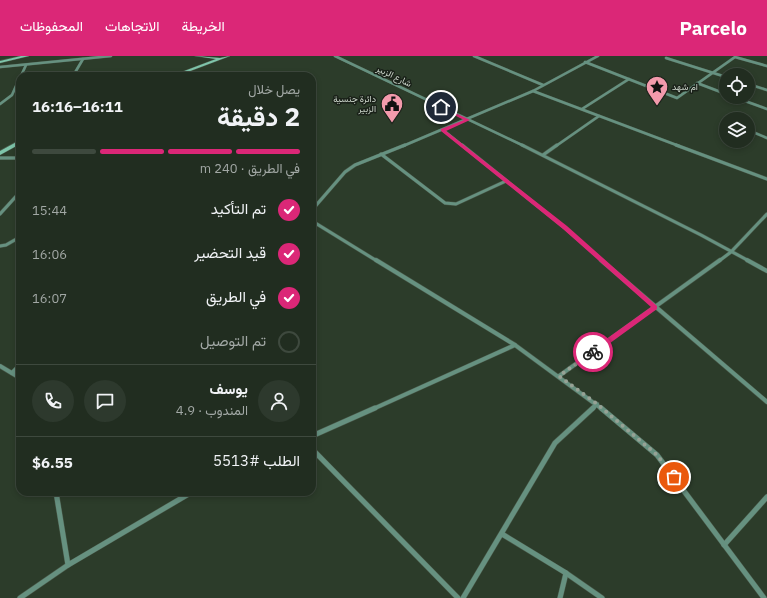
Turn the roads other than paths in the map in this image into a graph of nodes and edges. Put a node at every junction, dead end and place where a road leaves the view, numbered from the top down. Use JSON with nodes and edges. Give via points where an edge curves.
{"nodes":[{"id":1,"x":27,"y":56,"type":"edge"},
{"id":2,"x":110,"y":56,"type":"edge"},
{"id":3,"x":197,"y":56,"type":"edge"},
{"id":4,"x":228,"y":56,"type":"edge"},
{"id":5,"x":335,"y":56,"type":"edge"},
{"id":6,"x":474,"y":56,"type":"edge"},
{"id":7,"x":598,"y":56,"type":"edge"},
{"id":8,"x":670,"y":56,"type":"edge"},
{"id":9,"x":83,"y":59,"type":"junction"},
{"id":10,"x":221,"y":59,"type":"junction"},
{"id":11,"x":0,"y":62,"type":"edge"},
{"id":12,"x":585,"y":62,"type":"junction"},
{"id":13,"x":26,"y":65,"type":"junction"},
{"id":14,"x":767,"y":66,"type":"edge"},
{"id":15,"x":0,"y":68,"type":"edge"},
{"id":16,"x":22,"y":72,"type":"edge"},
{"id":17,"x":75,"y":72,"type":"edge"},
{"id":18,"x":184,"y":72,"type":"edge"},
{"id":19,"x":712,"y":73,"type":"junction"},
{"id":20,"x":719,"y":75,"type":"edge"},
{"id":21,"x":629,"y":79,"type":"junction"},
{"id":22,"x":697,"y":83,"type":"junction"},
{"id":23,"x":543,"y":85,"type":"junction"},
{"id":24,"x":16,"y":86,"type":"edge"},
{"id":25,"x":755,"y":86,"type":"edge"},
{"id":26,"x":767,"y":90,"type":"edge"},
{"id":27,"x":533,"y":91,"type":"junction"},
{"id":28,"x":719,"y":91,"type":"edge"},
{"id":29,"x":0,"y":104,"type":"edge"},
{"id":30,"x":753,"y":104,"type":"edge"},
{"id":31,"x":582,"y":109,"type":"junction"},
{"id":32,"x":767,"y":109,"type":"edge"},
{"id":33,"x":599,"y":116,"type":"junction"},
{"id":34,"x":468,"y":120,"type":"junction"},
{"id":35,"x":443,"y":130,"type":"junction"},
{"id":36,"x":755,"y":133,"type":"edge"},
{"id":37,"x":767,"y":138,"type":"edge"},
{"id":38,"x":16,"y":144,"type":"edge"},
{"id":39,"x":0,"y":153,"type":"edge"},
{"id":40,"x":381,"y":154,"type":"junction"},
{"id":41,"x":543,"y":155,"type":"junction"},
{"id":42,"x":0,"y":158,"type":"edge"},
{"id":43,"x":16,"y":158,"type":"edge"},
{"id":44,"x":767,"y":179,"type":"edge"},
{"id":45,"x":506,"y":181,"type":"junction"},
{"id":46,"x":16,"y":196,"type":"edge"},
{"id":47,"x":316,"y":205,"type":"edge"},
{"id":48,"x":0,"y":214,"type":"edge"},
{"id":49,"x":767,"y":214,"type":"edge"},
{"id":50,"x":316,"y":223,"type":"edge"},
{"id":51,"x":16,"y":240,"type":"edge"},
{"id":52,"x":0,"y":246,"type":"edge"},
{"id":53,"x":731,"y":252,"type":"junction"},
{"id":54,"x":767,"y":271,"type":"edge"},
{"id":55,"x":655,"y":307,"type":"junction"},
{"id":56,"x":515,"y":345,"type":"junction"},
{"id":57,"x":0,"y":366,"type":"edge"},
{"id":58,"x":16,"y":369,"type":"edge"},
{"id":59,"x":12,"y":373,"type":"junction"},
{"id":60,"x":16,"y":376,"type":"edge"},
{"id":61,"x":559,"y":376,"type":"junction"},
{"id":62,"x":767,"y":402,"type":"edge"},
{"id":63,"x":597,"y":404,"type":"junction"},
{"id":64,"x":316,"y":434,"type":"edge"},
{"id":65,"x":316,"y":453,"type":"edge"},
{"id":66,"x":57,"y":496,"type":"edge"},
{"id":67,"x":185,"y":496,"type":"edge"},
{"id":68,"x":767,"y":497,"type":"edge"},
{"id":69,"x":502,"y":534,"type":"junction"},
{"id":70,"x":724,"y":545,"type":"junction"},
{"id":71,"x":68,"y":565,"type":"junction"},
{"id":72,"x":566,"y":573,"type":"junction"},
{"id":73,"x":26,"y":596,"type":"edge"},
{"id":74,"x":20,"y":598,"type":"edge"},
{"id":75,"x":458,"y":598,"type":"edge"},
{"id":76,"x":463,"y":598,"type":"edge"},
{"id":77,"x":560,"y":598,"type":"edge"},
{"id":78,"x":602,"y":598,"type":"edge"},
{"id":79,"x":764,"y":598,"type":"edge"}],
"edges":[{"from":1,"to":11,"type":"main road"},
{"from":2,"to":9,"type":"street"},
{"from":3,"to":10,"type":"main road"},
{"from":4,"to":10,"type":"main road"},
{"from":5,"to":34,"type":"street","name":"شارع الزبير"},
{"from":6,"to":23,"type":"street"},
{"from":7,"to":12,"type":"street"},
{"from":8,"to":19,"type":"street","via":[[666,58]]},
{"from":9,"to":13,"type":"street"},
{"from":9,"to":17,"type":"street"},
{"from":10,"to":18,"type":"main road"},
{"from":12,"to":21,"type":"street"},
{"from":12,"to":23,"type":"street"},
{"from":13,"to":15,"type":"street"},
{"from":13,"to":16,"type":"street"},
{"from":14,"to":19,"type":"street","via":[[735,57]]},
{"from":19,"to":20,"type":"street"},
{"from":19,"to":22,"type":"street"},
{"from":21,"to":22,"type":"street","via":[[677,98]]},
{"from":21,"to":31,"type":"street"},
{"from":22,"to":28,"type":"street"},
{"from":23,"to":27,"type":"street"},
{"from":24,"to":29,"type":"street","via":[[12,94]]},
{"from":25,"to":26,"type":"street"},
{"from":27,"to":31,"type":"street"},
{"from":27,"to":34,"type":"street"},
{"from":30,"to":32,"type":"street"},
{"from":31,"to":33,"type":"street"},
{"from":33,"to":41,"type":"street"},
{"from":33,"to":44,"type":"street"},
{"from":34,"to":35,"type":"street"},
{"from":34,"to":41,"type":"street","name":"شارع الزبير"},
{"from":35,"to":40,"type":"street"},
{"from":35,"to":45,"type":"street"},
{"from":36,"to":37,"type":"street"},
{"from":38,"to":39,"type":"main road"},
{"from":40,"to":45,"type":"street","via":[[445,203],[456,204]]},
{"from":40,"to":47,"type":"street","via":[[345,172]]},
{"from":41,"to":53,"type":"street","name":"شارع الزبير"},
{"from":42,"to":43,"type":"street"},
{"from":45,"to":55,"type":"street","via":[[565,228]]},
{"from":46,"to":48,"type":"street"},
{"from":49,"to":53,"type":"street"},
{"from":50,"to":56,"type":"street"},
{"from":51,"to":52,"type":"street"},
{"from":53,"to":54,"type":"street","name":"شارع الزبير"},
{"from":53,"to":55,"type":"street"},
{"from":55,"to":61,"type":"street"},
{"from":55,"to":62,"type":"street"},
{"from":56,"to":61,"type":"street"},
{"from":56,"to":64,"type":"street"},
{"from":57,"to":59,"type":"street"},
{"from":58,"to":59,"type":"street"},
{"from":59,"to":60,"type":"street"},
{"from":61,"to":63,"type":"street"},
{"from":63,"to":69,"type":"street","via":[[555,443]]},
{"from":63,"to":70,"type":"street","via":[[657,455]]},
{"from":65,"to":75,"type":"street"},
{"from":66,"to":71,"type":"street"},
{"from":67,"to":71,"type":"street"},
{"from":68,"to":70,"type":"street"},
{"from":69,"to":72,"type":"street"},
{"from":69,"to":76,"type":"street"},
{"from":70,"to":79,"type":"street"},
{"from":71,"to":73,"type":"street"},
{"from":72,"to":77,"type":"street"},
{"from":72,"to":78,"type":"street"},
{"from":73,"to":74,"type":"street"}]}
